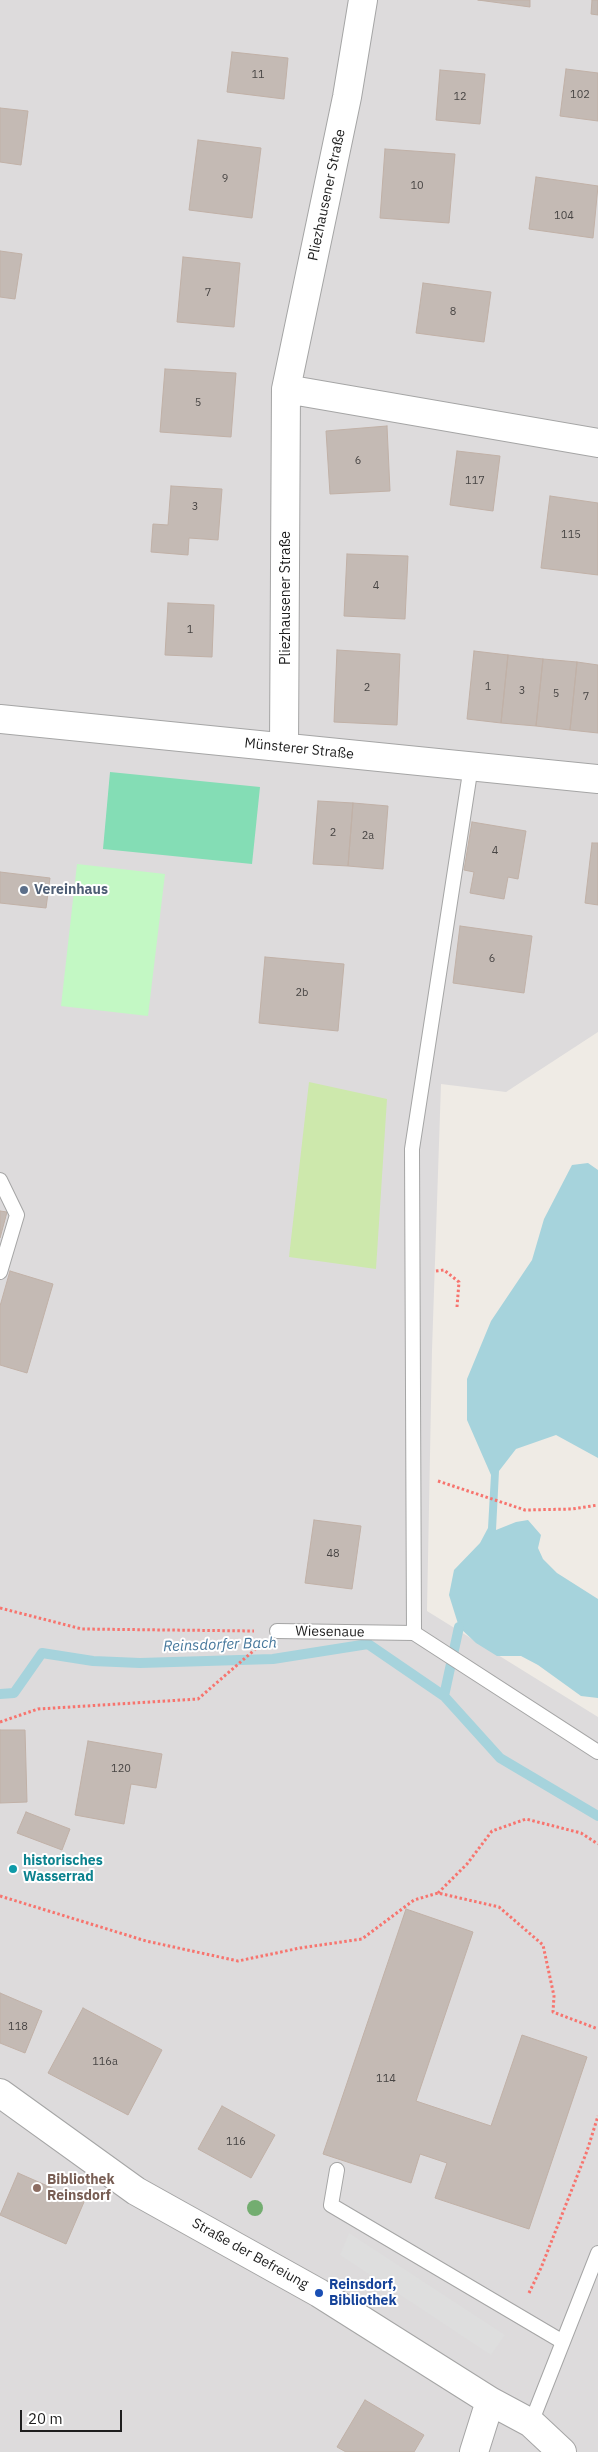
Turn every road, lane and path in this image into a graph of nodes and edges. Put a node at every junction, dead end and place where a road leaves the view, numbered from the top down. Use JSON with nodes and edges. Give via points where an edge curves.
{"nodes":[{"id":1,"x":362,"y":0,"type":"edge"},
{"id":2,"x":286,"y":389,"type":"junction"},
{"id":3,"x":598,"y":443,"type":"edge"},
{"id":4,"x":0,"y":719,"type":"edge"},
{"id":5,"x":284,"y":747,"type":"junction"},
{"id":6,"x":471,"y":766,"type":"junction"},
{"id":7,"x":598,"y":779,"type":"edge"},
{"id":8,"x":0,"y":1180,"type":"edge"},
{"id":9,"x":413,"y":1271,"type":"junction"},
{"id":10,"x":0,"y":1272,"type":"edge"},
{"id":11,"x":457,"y":1307,"type":"dead end"},
{"id":12,"x":413,"y":1472,"type":"junction"},
{"id":13,"x":598,"y":1505,"type":"edge"},
{"id":14,"x":0,"y":1608,"type":"edge"},
{"id":15,"x":414,"y":1633,"type":"junction"},
{"id":16,"x":271,"y":1636,"type":"junction"},
{"id":17,"x":0,"y":1722,"type":"edge"},
{"id":18,"x":598,"y":1752,"type":"edge"},
{"id":19,"x":598,"y":1844,"type":"edge"},
{"id":20,"x":438,"y":1893,"type":"junction"},
{"id":21,"x":0,"y":1896,"type":"edge"},
{"id":22,"x":598,"y":2030,"type":"edge"},
{"id":23,"x":0,"y":2093,"type":"edge"},
{"id":24,"x":598,"y":2116,"type":"edge"},
{"id":25,"x":337,"y":2170,"type":"dead end"},
{"id":26,"x":598,"y":2253,"type":"edge"},
{"id":27,"x":518,"y":2316,"type":"junction"},
{"id":28,"x":563,"y":2342,"type":"junction"},
{"id":29,"x":490,"y":2401,"type":"junction"},
{"id":30,"x":531,"y":2423,"type":"junction"},
{"id":31,"x":474,"y":2452,"type":"edge"},
{"id":32,"x":562,"y":2452,"type":"edge"}],
"edges":[{"from":1,"to":2,"type":"street","name":"Pliezhausener Straße","via":[[348,97]]},
{"from":2,"to":3,"type":"street"},
{"from":2,"to":5,"type":"street","name":"Pliezhausener Straße"},
{"from":4,"to":5,"type":"street","name":"Münsterer Straße"},
{"from":5,"to":6,"type":"street","name":"Münsterer Straße"},
{"from":6,"to":7,"type":"street","name":"Münsterer Straße"},
{"from":6,"to":9,"type":"lane","via":[[412,1149]]},
{"from":8,"to":10,"type":"lane","via":[[17,1215]]},
{"from":9,"to":11,"type":"path","via":[[444,1270],[459,1282]]},
{"from":9,"to":12,"type":"lane"},
{"from":12,"to":13,"type":"path","via":[[525,1510]]},
{"from":12,"to":15,"type":"lane"},
{"from":14,"to":16,"type":"path","name":"Wiesenaue","via":[[82,1628]]},
{"from":15,"to":16,"type":"lane","name":"Wiesenaue"},
{"from":15,"to":18,"type":"lane"},
{"from":16,"to":17,"type":"path","via":[[198,1699],[38,1709]]},
{"from":19,"to":20,"type":"path","via":[[581,1833],[526,1818],[492,1830],[467,1864]]},
{"from":20,"to":21,"type":"path","via":[[414,1900],[362,1940],[238,1961],[146,1941]]},
{"from":20,"to":22,"type":"path","via":[[499,1908],[543,1946],[554,1996],[553,2012]]},
{"from":23,"to":29,"type":"street","name":"Straße der Befreiung","via":[[136,2190],[319,2293]]},
{"from":24,"to":27,"type":"path","via":[[541,2268]]},
{"from":25,"to":27,"type":"lane","via":[[331,2205]]},
{"from":26,"to":28,"type":"lane"},
{"from":27,"to":28,"type":"lane"},
{"from":28,"to":30,"type":"lane"},
{"from":29,"to":30,"type":"street","name":"Straße der Befreiung"},
{"from":29,"to":31,"type":"street"},
{"from":30,"to":32,"type":"street","name":"Straße der Befreiung"}]}
